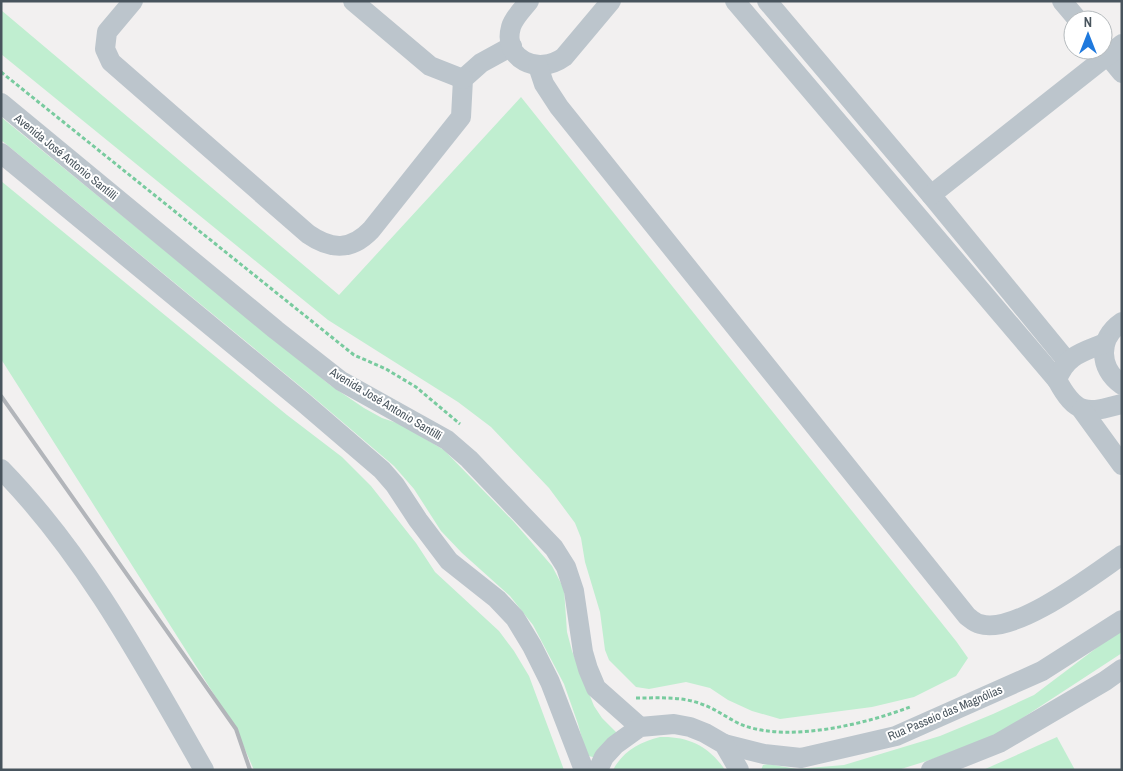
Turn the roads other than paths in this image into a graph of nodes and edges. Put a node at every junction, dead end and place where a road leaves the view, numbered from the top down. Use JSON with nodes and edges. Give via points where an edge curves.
{"nodes":[{"id":1,"x":133,"y":1,"type":"edge"},
{"id":2,"x":353,"y":1,"type":"edge"},
{"id":3,"x":529,"y":1,"type":"edge"},
{"id":4,"x":611,"y":1,"type":"edge"},
{"id":5,"x":735,"y":1,"type":"edge"},
{"id":6,"x":767,"y":1,"type":"edge"},
{"id":7,"x":512,"y":46,"type":"junction"},
{"id":8,"x":1113,"y":54,"type":"edge"},
{"id":9,"x":1099,"y":60,"type":"edge"},
{"id":10,"x":538,"y":66,"type":"junction"},
{"id":11,"x":1122,"y":74,"type":"edge"},
{"id":12,"x":463,"y":79,"type":"junction"},
{"id":13,"x":1,"y":103,"type":"edge"},
{"id":14,"x":1,"y":153,"type":"edge"},
{"id":15,"x":931,"y":195,"type":"junction"},
{"id":16,"x":1122,"y":322,"type":"edge"},
{"id":17,"x":1105,"y":342,"type":"junction"},
{"id":18,"x":1068,"y":361,"type":"junction"},
{"id":19,"x":1057,"y":380,"type":"junction"},
{"id":20,"x":1122,"y":385,"type":"edge"},
{"id":21,"x":1122,"y":404,"type":"edge"},
{"id":22,"x":1082,"y":410,"type":"junction"},
{"id":23,"x":1122,"y":465,"type":"edge"},
{"id":24,"x":1,"y":469,"type":"edge"},
{"id":25,"x":1122,"y":555,"type":"edge"},
{"id":26,"x":1122,"y":620,"type":"edge"},
{"id":27,"x":1122,"y":669,"type":"edge"},
{"id":28,"x":640,"y":727,"type":"junction"},
{"id":29,"x":724,"y":744,"type":"junction"},
{"id":30,"x":204,"y":770,"type":"edge"},
{"id":31,"x":584,"y":770,"type":"edge"},
{"id":32,"x":598,"y":770,"type":"edge"},
{"id":33,"x":739,"y":770,"type":"edge"},
{"id":34,"x":931,"y":770,"type":"edge"}],
"edges":[{"from":1,"to":12,"type":"street","via":[[107,32],[105,48],[111,62],[308,234],[334,247],[354,243],[371,230],[461,117]]},
{"from":2,"to":12,"type":"street","via":[[430,66]]},
{"from":3,"to":7,"type":"street","via":[[514,20],[510,37]]},
{"from":4,"to":10,"type":"street","via":[[564,58],[548,66]]},
{"from":5,"to":19,"type":"street"},
{"from":6,"to":15,"type":"street"},
{"from":7,"to":10,"type":"street","via":[[522,60]]},
{"from":7,"to":12,"type":"street","via":[[481,63]]},
{"from":8,"to":11,"type":"street"},
{"from":9,"to":15,"type":"street"},
{"from":10,"to":25,"type":"street","via":[[544,84],[559,107],[967,616],[979,624],[1007,624],[1060,597]]},
{"from":13,"to":28,"type":"street","name":"Avenida José Antonio Santilli","via":[[341,381],[447,440],[469,459],[554,548],[566,567],[577,606],[583,652],[596,688]]},
{"from":14,"to":31,"type":"street","via":[[382,470],[449,561],[515,618],[550,682]]},
{"from":15,"to":18,"type":"street"},
{"from":16,"to":17,"type":"street"},
{"from":17,"to":18,"type":"street"},
{"from":17,"to":20,"type":"street","via":[[1106,366]]},
{"from":18,"to":19,"type":"street"},
{"from":19,"to":22,"type":"street","via":[[1064,394]]},
{"from":21,"to":22,"type":"street"},
{"from":22,"to":23,"type":"street"},
{"from":24,"to":30,"type":"street","via":[[21,489],[107,604]]},
{"from":26,"to":29,"type":"street","name":"Rua Passeio das Magnólias","via":[[1042,671],[896,736],[801,758],[764,754]]},
{"from":27,"to":34,"type":"street","via":[[999,743]]},
{"from":28,"to":29,"type":"street","name":"Rua Passeio das Magnólias","via":[[682,725],[706,733]]},
{"from":28,"to":32,"type":"street","via":[[615,745]]},
{"from":29,"to":33,"type":"street"}]}
